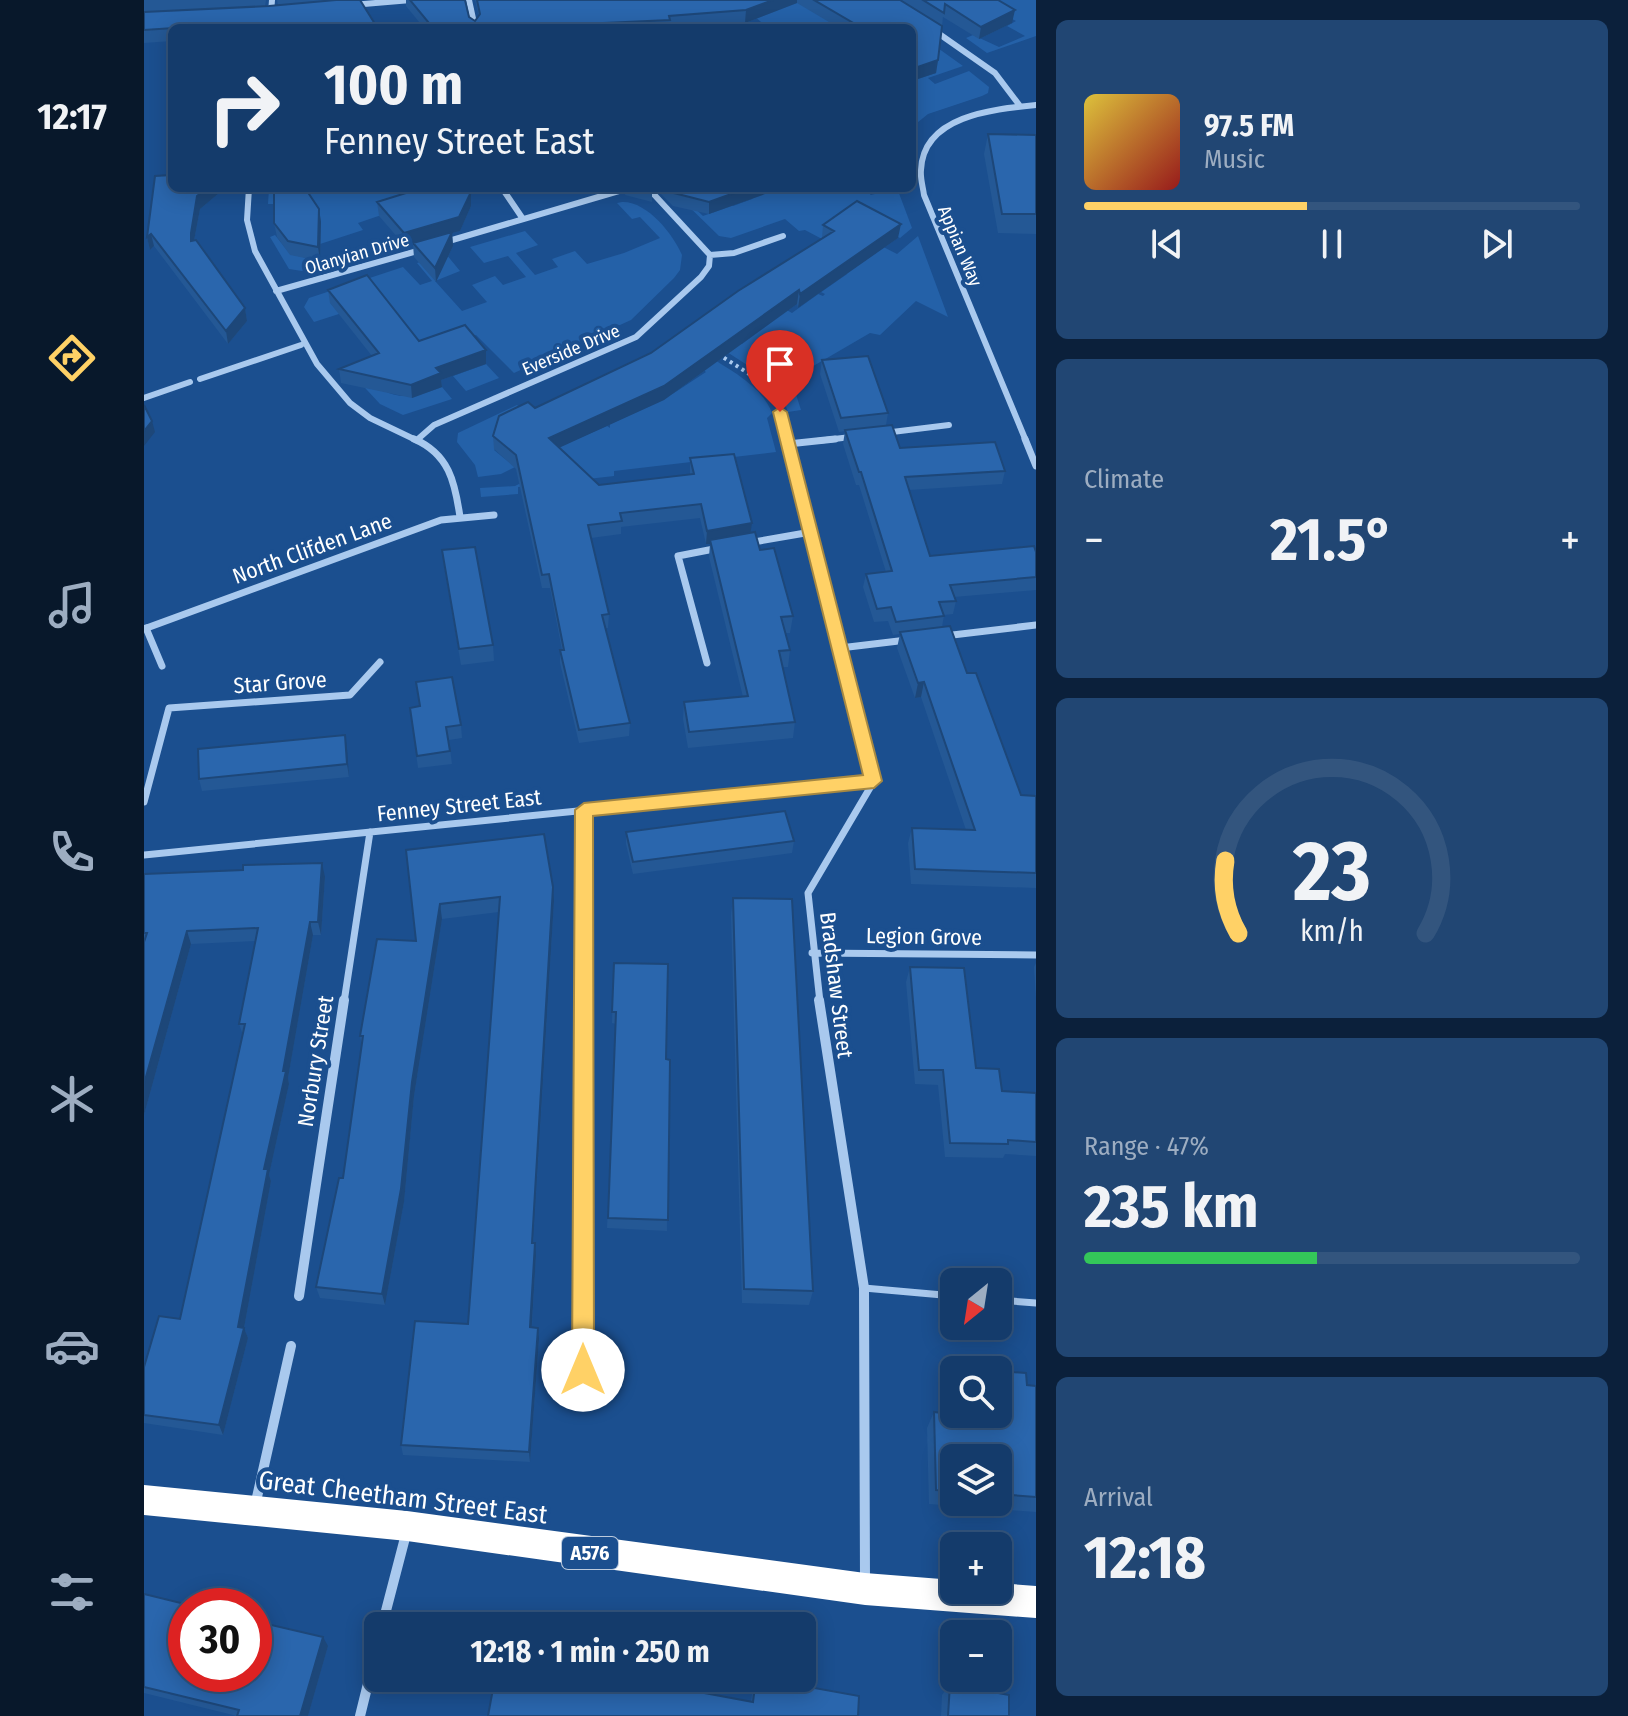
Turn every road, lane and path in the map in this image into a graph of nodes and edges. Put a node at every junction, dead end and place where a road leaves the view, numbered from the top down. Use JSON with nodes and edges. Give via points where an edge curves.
{"nodes":[{"id":1,"x":272,"y":0,"type":"edge"},
{"id":2,"x":411,"y":0,"type":"edge"},
{"id":3,"x":469,"y":0,"type":"edge"},
{"id":4,"x":343,"y":6,"type":"edge"},
{"id":5,"x":286,"y":12,"type":"edge"},
{"id":6,"x":271,"y":13,"type":"junction"},
{"id":7,"x":260,"y":14,"type":"edge"},
{"id":8,"x":474,"y":24,"type":"edge"},
{"id":9,"x":930,"y":28,"type":"edge"},
{"id":10,"x":1036,"y":105,"type":"edge"},
{"id":11,"x":1020,"y":106,"type":"junction"},
{"id":12,"x":916,"y":148,"type":"edge"},
{"id":13,"x":924,"y":150,"type":"junction"},
{"id":14,"x":249,"y":192,"type":"edge"},
{"id":15,"x":505,"y":192,"type":"edge"},
{"id":16,"x":615,"y":192,"type":"edge"},
{"id":17,"x":652,"y":192,"type":"edge"},
{"id":18,"x":523,"y":219,"type":"junction"},
{"id":19,"x":783,"y":236,"type":"dead end"},
{"id":20,"x":710,"y":255,"type":"junction"},
{"id":21,"x":276,"y":291,"type":"junction"},
{"id":22,"x":301,"y":345,"type":"junction"},
{"id":23,"x":710,"y":350,"type":"edge"},
{"id":24,"x":200,"y":379,"type":"dead end"},
{"id":25,"x":190,"y":382,"type":"dead end"},
{"id":26,"x":144,"y":398,"type":"edge"},
{"id":27,"x":780,"y":412,"type":"joint"},
{"id":28,"x":949,"y":425,"type":"dead end"},
{"id":29,"x":876,"y":434,"type":"edge"},
{"id":30,"x":861,"y":435,"type":"edge"},
{"id":31,"x":418,"y":439,"type":"junction"},
{"id":32,"x":788,"y":444,"type":"junction"},
{"id":33,"x":1036,"y":466,"type":"edge"},
{"id":34,"x":494,"y":515,"type":"dead end"},
{"id":35,"x":460,"y":517,"type":"junction"},
{"id":36,"x":811,"y":532,"type":"junction"},
{"id":37,"x":737,"y":545,"type":"edge"},
{"id":38,"x":722,"y":548,"type":"edge"},
{"id":39,"x":1036,"y":625,"type":"edge"},
{"id":40,"x":145,"y":628,"type":"edge"},
{"id":41,"x":930,"y":637,"type":"edge"},
{"id":42,"x":915,"y":639,"type":"edge"},
{"id":43,"x":840,"y":648,"type":"junction"},
{"id":44,"x":380,"y":662,"type":"dead end"},
{"id":45,"x":707,"y":663,"type":"dead end"},
{"id":46,"x":162,"y":666,"type":"dead end"},
{"id":47,"x":874,"y":781,"type":"junction"},
{"id":48,"x":144,"y":802,"type":"edge"},
{"id":49,"x":584,"y":810,"type":"junction"},
{"id":50,"x":370,"y":832,"type":"junction"},
{"id":51,"x":144,"y":855,"type":"edge"},
{"id":52,"x":812,"y":953,"type":"junction"},
{"id":53,"x":1036,"y":955,"type":"edge"},
{"id":54,"x":864,"y":1288,"type":"junction"},
{"id":55,"x":940,"y":1295,"type":"edge"},
{"id":56,"x":299,"y":1296,"type":"dead end"},
{"id":57,"x":1012,"y":1301,"type":"edge"},
{"id":58,"x":1036,"y":1303,"type":"edge"},
{"id":59,"x":291,"y":1346,"type":"dead end"},
{"id":60,"x":583,"y":1370,"type":"dead end"},
{"id":61,"x":144,"y":1500,"type":"edge"},
{"id":62,"x":254,"y":1510,"type":"junction"},
{"id":63,"x":407,"y":1526,"type":"junction"},
{"id":64,"x":865,"y":1589,"type":"junction"},
{"id":65,"x":1036,"y":1602,"type":"edge"},
{"id":66,"x":386,"y":1612,"type":"edge"},
{"id":67,"x":366,"y":1692,"type":"edge"},
{"id":68,"x":360,"y":1716,"type":"edge"}],
"edges":[{"from":1,"to":6,"type":"street"},
{"from":2,"to":4,"type":"street"},
{"from":3,"to":8,"type":"street"},
{"from":5,"to":6,"type":"street"},
{"from":6,"to":7,"type":"street"},
{"from":9,"to":11,"type":"street","via":[[998,76]]},
{"from":10,"to":11,"type":"street"},
{"from":11,"to":13,"type":"street","via":[[957,120],[938,131]]},
{"from":12,"to":13,"type":"street"},
{"from":13,"to":33,"type":"street","name":"Appian Way","via":[[924,195]]},
{"from":14,"to":21,"type":"street","via":[[247,224],[254,251]]},
{"from":15,"to":18,"type":"street"},
{"from":16,"to":18,"type":"street","name":"Olanyian Drive"},
{"from":17,"to":20,"type":"street"},
{"from":18,"to":21,"type":"street","name":"Olanyian Drive"},
{"from":19,"to":20,"type":"street","via":[[734,253]]},
{"from":20,"to":31,"type":"street","name":"Everside Drive","via":[[701,277],[643,332],[434,425]]},
{"from":21,"to":22,"type":"street"},
{"from":22,"to":24,"type":"street"},
{"from":22,"to":31,"type":"street","via":[[358,409]]},
{"from":23,"to":27,"type":"path","via":[[767,388]]},
{"from":25,"to":26,"type":"street"},
{"from":27,"to":32,"type":"street"},
{"from":28,"to":29,"type":"street"},
{"from":30,"to":32,"type":"street"},
{"from":31,"to":35,"type":"street","via":[[446,461],[458,491]]},
{"from":32,"to":36,"type":"street"},
{"from":34,"to":35,"type":"street","name":"North Clifden Lane"},
{"from":35,"to":40,"type":"street","name":"North Clifden Lane"},
{"from":36,"to":37,"type":"street"},
{"from":36,"to":43,"type":"street"},
{"from":38,"to":45,"type":"street","via":[[678,556]]},
{"from":39,"to":41,"type":"street"},
{"from":40,"to":46,"type":"street"},
{"from":42,"to":43,"type":"street"},
{"from":43,"to":47,"type":"street"},
{"from":44,"to":48,"type":"street","name":"Star Grove","via":[[350,695],[169,708]]},
{"from":47,"to":49,"type":"street","name":"Fenney Street East"},
{"from":47,"to":52,"type":"street","name":"Bradshaw Street","via":[[808,893]]},
{"from":49,"to":50,"type":"street","name":"Fenney Street East"},
{"from":49,"to":60,"type":"street"},
{"from":50,"to":51,"type":"street","name":"Fenney Street East"},
{"from":50,"to":56,"type":"street","name":"Norbury Street"},
{"from":52,"to":53,"type":"street","name":"Legion Grove"},
{"from":52,"to":54,"type":"street","name":"Bradshaw Street"},
{"from":54,"to":55,"type":"lane"},
{"from":54,"to":64,"type":"street","name":"Bradshaw Street"},
{"from":57,"to":58,"type":"lane"},
{"from":59,"to":62,"type":"street"},
{"from":61,"to":62,"type":"highway","name":"Great Cheetham Street East","number":"A576"},
{"from":62,"to":63,"type":"highway","name":"Great Cheetham Street East","number":"A576"},
{"from":63,"to":64,"type":"highway","name":"Great Cheetham Street East","number":"A576"},
{"from":63,"to":66,"type":"street"},
{"from":64,"to":65,"type":"highway","name":"Great Cheetham Street East","number":"A576"},
{"from":67,"to":68,"type":"street"}]}
